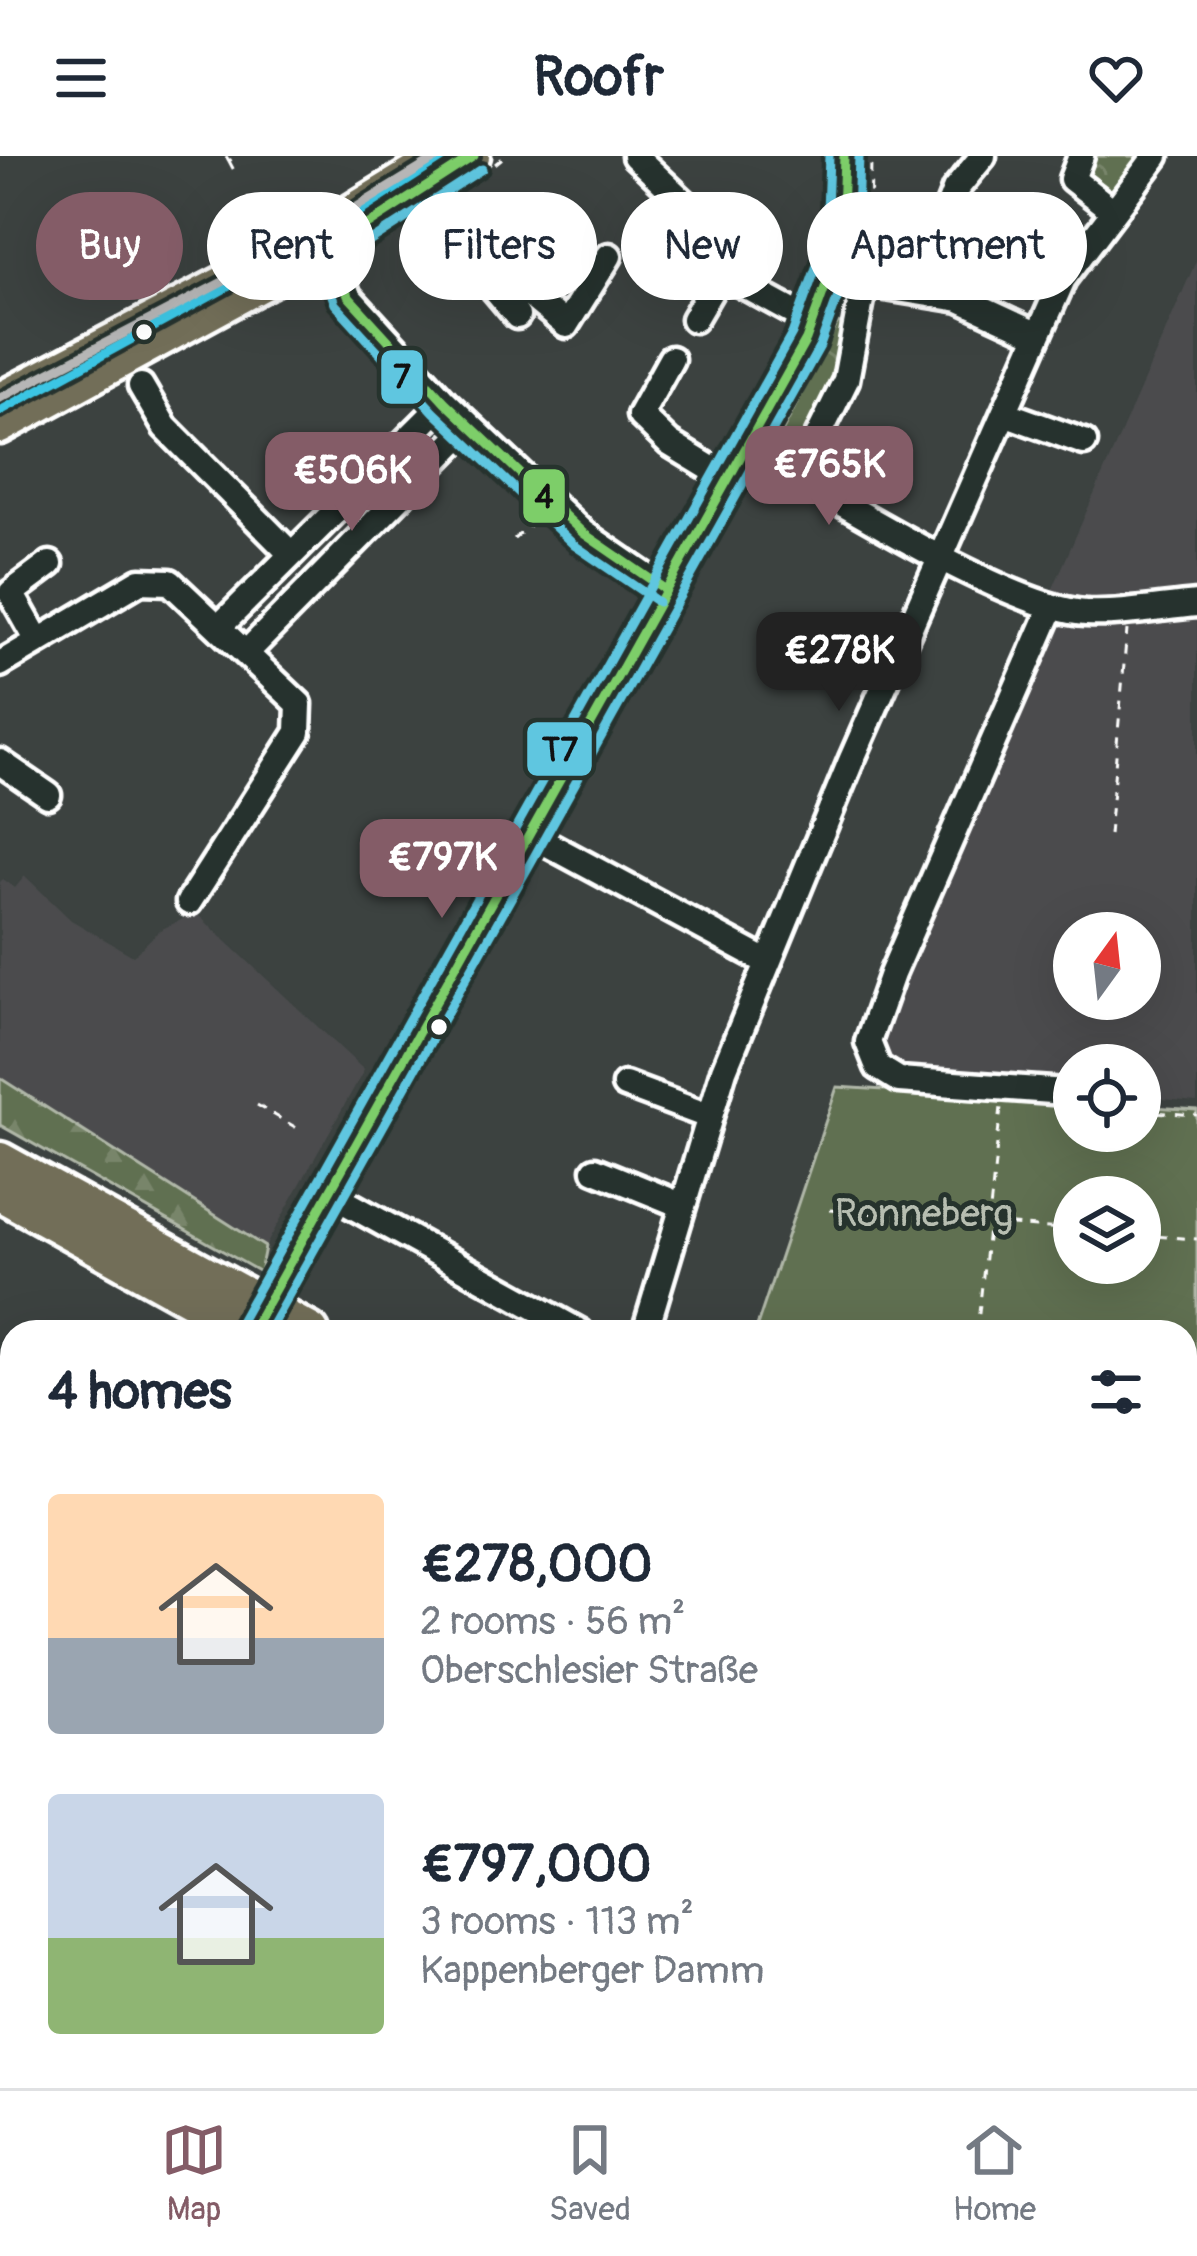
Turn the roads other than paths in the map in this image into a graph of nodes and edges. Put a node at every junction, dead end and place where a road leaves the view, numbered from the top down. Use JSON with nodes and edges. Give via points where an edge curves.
{"nodes":[{"id":1,"x":440,"y":156,"type":"edge"},
{"id":2,"x":473,"y":156,"type":"edge"},
{"id":3,"x":634,"y":156,"type":"edge"},
{"id":4,"x":844,"y":156,"type":"edge"},
{"id":5,"x":983,"y":156,"type":"edge"},
{"id":6,"x":1082,"y":156,"type":"edge"},
{"id":7,"x":1156,"y":156,"type":"edge"},
{"id":8,"x":430,"y":188,"type":"junction"},
{"id":9,"x":433,"y":192,"type":"edge"},
{"id":10,"x":673,"y":192,"type":"edge"},
{"id":11,"x":843,"y":192,"type":"edge"},
{"id":12,"x":954,"y":192,"type":"edge"},
{"id":13,"x":1113,"y":211,"type":"junction"},
{"id":14,"x":375,"y":228,"type":"edge"},
{"id":15,"x":609,"y":256,"type":"dead end"},
{"id":16,"x":597,"y":275,"type":"edge"},
{"id":17,"x":249,"y":300,"type":"edge"},
{"id":18,"x":352,"y":300,"type":"edge"},
{"id":19,"x":503,"y":300,"type":"edge"},
{"id":20,"x":536,"y":300,"type":"edge"},
{"id":21,"x":582,"y":300,"type":"edge"},
{"id":22,"x":822,"y":300,"type":"edge"},
{"id":23,"x":861,"y":300,"type":"edge"},
{"id":24,"x":962,"y":300,"type":"edge"},
{"id":25,"x":518,"y":316,"type":"dead end"},
{"id":26,"x":694,"y":319,"type":"dead end"},
{"id":27,"x":813,"y":323,"type":"junction"},
{"id":28,"x":1038,"y":334,"type":"junction"},
{"id":29,"x":671,"y":359,"type":"dead end"},
{"id":30,"x":141,"y":386,"type":"dead end"},
{"id":31,"x":0,"y":398,"type":"edge"},
{"id":32,"x":445,"y":402,"type":"junction"},
{"id":33,"x":1004,"y":413,"type":"junction"},
{"id":34,"x":0,"y":426,"type":"edge"},
{"id":35,"x":470,"y":426,"type":"junction"},
{"id":36,"x":1084,"y":442,"type":"dead end"},
{"id":37,"x":746,"y":446,"type":"junction"},
{"id":38,"x":798,"y":477,"type":"junction"},
{"id":39,"x":728,"y":479,"type":"junction"},
{"id":40,"x":290,"y":553,"type":"junction"},
{"id":41,"x":942,"y":556,"type":"junction"},
{"id":42,"x":50,"y":564,"type":"dead end"},
{"id":43,"x":666,"y":590,"type":"junction"},
{"id":44,"x":0,"y":601,"type":"edge"},
{"id":45,"x":1197,"y":604,"type":"edge"},
{"id":46,"x":1052,"y":607,"type":"junction"},
{"id":47,"x":219,"y":627,"type":"junction"},
{"id":48,"x":34,"y":643,"type":"junction"},
{"id":49,"x":247,"y":652,"type":"junction"},
{"id":50,"x":0,"y":664,"type":"edge"},
{"id":51,"x":0,"y":762,"type":"edge"},
{"id":52,"x":48,"y":795,"type":"dead end"},
{"id":53,"x":529,"y":834,"type":"junction"},
{"id":54,"x":188,"y":902,"type":"dead end"},
{"id":55,"x":767,"y":962,"type":"junction"},
{"id":56,"x":625,"y":1084,"type":"dead end"},
{"id":57,"x":1053,"y":1092,"type":"edge"},
{"id":58,"x":708,"y":1116,"type":"junction"},
{"id":59,"x":0,"y":1138,"type":"edge"},
{"id":60,"x":0,"y":1162,"type":"edge"},
{"id":61,"x":596,"y":1169,"type":"dead end"},
{"id":62,"x":0,"y":1192,"type":"edge"},
{"id":63,"x":326,"y":1192,"type":"junction"},
{"id":64,"x":681,"y":1205,"type":"junction"},
{"id":65,"x":0,"y":1218,"type":"edge"},
{"id":66,"x":139,"y":1234,"type":"junction"},
{"id":67,"x":277,"y":1284,"type":"dead end"},
{"id":68,"x":203,"y":1305,"type":"junction"},
{"id":69,"x":230,"y":1320,"type":"edge"},
{"id":70,"x":289,"y":1320,"type":"edge"},
{"id":71,"x":558,"y":1320,"type":"edge"},
{"id":72,"x":648,"y":1320,"type":"edge"}],
"edges":[{"from":1,"to":31,"type":"main road","via":[[303,240]]},
{"from":2,"to":8,"type":"main road"},
{"from":3,"to":10,"type":"street"},
{"from":4,"to":11,"type":"main road"},
{"from":5,"to":12,"type":"street"},
{"from":6,"to":13,"type":"street","via":[[1072,178]]},
{"from":7,"to":13,"type":"street"},
{"from":8,"to":9,"type":"street"},
{"from":8,"to":14,"type":"main road"},
{"from":13,"to":28,"type":"street","via":[[1063,279]]},
{"from":15,"to":16,"type":"street"},
{"from":17,"to":34,"type":"main road"},
{"from":18,"to":32,"type":"street"},
{"from":19,"to":25,"type":"street"},
{"from":20,"to":21,"type":"street","via":[[566,325]]},
{"from":22,"to":27,"type":"main road"},
{"from":23,"to":38,"type":"street","via":[[846,380]]},
{"from":24,"to":28,"type":"street"},
{"from":26,"to":27,"type":"street","via":[[721,273]]},
{"from":27,"to":37,"type":"main road"},
{"from":28,"to":33,"type":"street"},
{"from":29,"to":39,"type":"street","via":[[640,415]]},
{"from":30,"to":40,"type":"street","via":[[165,428]]},
{"from":32,"to":35,"type":"street"},
{"from":32,"to":40,"type":"street"},
{"from":33,"to":36,"type":"street"},
{"from":33,"to":41,"type":"street"},
{"from":35,"to":43,"type":"street","via":[[614,556]]},
{"from":35,"to":49,"type":"street"},
{"from":37,"to":38,"type":"street"},
{"from":37,"to":39,"type":"main road"},
{"from":38,"to":41,"type":"street"},
{"from":39,"to":43,"type":"main road"},
{"from":40,"to":47,"type":"street"},
{"from":41,"to":46,"type":"street"},
{"from":41,"to":55,"type":"street"},
{"from":42,"to":48,"type":"street","via":[[11,593]]},
{"from":43,"to":53,"type":"main road"},
{"from":44,"to":48,"type":"street"},
{"from":45,"to":46,"type":"street","via":[[1085,613]]},
{"from":46,"to":57,"type":"street","via":[[868,1042],[878,1067],[899,1080]]},
{"from":47,"to":48,"type":"street","via":[[170,582],[140,581]]},
{"from":47,"to":49,"type":"street"},
{"from":48,"to":50,"type":"street"},
{"from":49,"to":54,"type":"street","via":[[299,704],[302,722]]},
{"from":51,"to":52,"type":"street"},
{"from":53,"to":55,"type":"street"},
{"from":53,"to":63,"type":"main road"},
{"from":55,"to":58,"type":"street"},
{"from":56,"to":58,"type":"street"},
{"from":58,"to":64,"type":"street"},
{"from":59,"to":66,"type":"highway","via":[[114,1203]]},
{"from":60,"to":66,"type":"highway"},
{"from":61,"to":64,"type":"street"},
{"from":62,"to":68,"type":"highway"},
{"from":63,"to":67,"type":"main road"},
{"from":63,"to":71,"type":"street"},
{"from":64,"to":72,"type":"street"},
{"from":65,"to":68,"type":"highway"},
{"from":66,"to":70,"type":"highway"},
{"from":68,"to":69,"type":"highway"}]}
